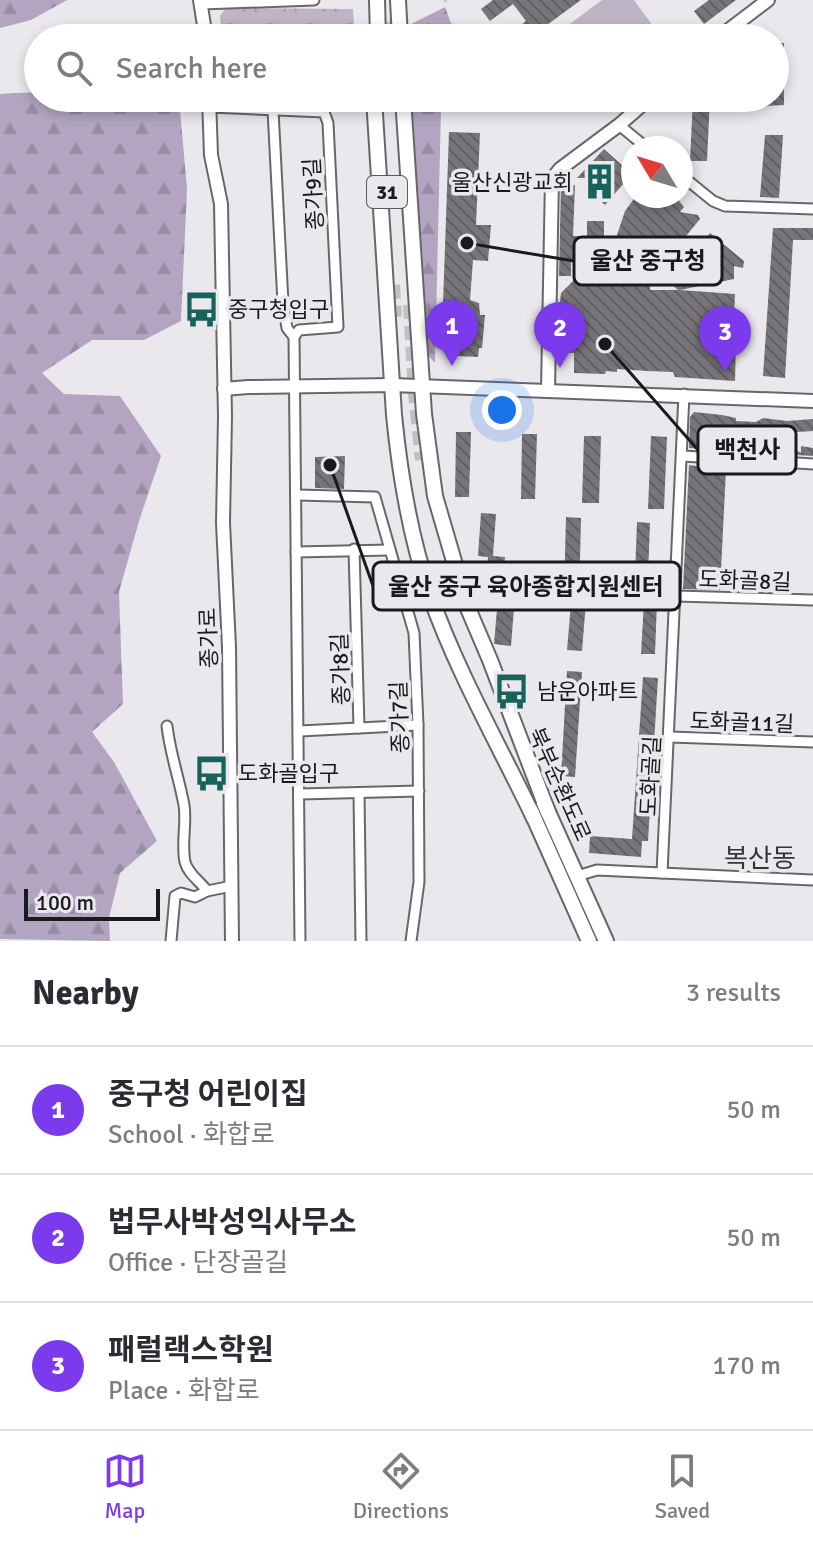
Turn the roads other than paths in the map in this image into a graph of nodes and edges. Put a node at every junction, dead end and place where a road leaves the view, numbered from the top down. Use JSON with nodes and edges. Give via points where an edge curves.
{"nodes":[{"id":1,"x":314,"y":0,"type":"edge"},
{"id":2,"x":374,"y":0,"type":"edge"},
{"id":3,"x":391,"y":0,"type":"edge"},
{"id":4,"x":398,"y":0,"type":"edge"},
{"id":5,"x":768,"y":0,"type":"edge"},
{"id":6,"x":262,"y":1,"type":"edge"},
{"id":7,"x":201,"y":2,"type":"edge"},
{"id":8,"x":204,"y":24,"type":"edge"},
{"id":9,"x":372,"y":24,"type":"edge"},
{"id":10,"x":377,"y":24,"type":"edge"},
{"id":11,"x":392,"y":24,"type":"edge"},
{"id":12,"x":399,"y":24,"type":"edge"},
{"id":13,"x":736,"y":24,"type":"edge"},
{"id":14,"x":210,"y":112,"type":"edge"},
{"id":15,"x":273,"y":112,"type":"edge"},
{"id":16,"x":324,"y":112,"type":"edge"},
{"id":17,"x":375,"y":112,"type":"edge"},
{"id":18,"x":382,"y":112,"type":"edge"},
{"id":19,"x":397,"y":112,"type":"edge"},
{"id":20,"x":404,"y":112,"type":"edge"},
{"id":21,"x":634,"y":112,"type":"edge"},
{"id":22,"x":619,"y":125,"type":"junction"},
{"id":23,"x":632,"y":136,"type":"edge"},
{"id":24,"x":693,"y":185,"type":"edge"},
{"id":25,"x":813,"y":209,"type":"edge"},
{"id":26,"x":409,"y":283,"type":"tunnel mouth"},
{"id":27,"x":393,"y":285,"type":"tunnel mouth"},
{"id":28,"x":294,"y":337,"type":"junction"},
{"id":29,"x":392,"y":385,"type":"junction"},
{"id":30,"x":294,"y":386,"type":"junction"},
{"id":31,"x":422,"y":386,"type":"junction"},
{"id":32,"x":224,"y":389,"type":"junction"},
{"id":33,"x":548,"y":390,"type":"junction"},
{"id":34,"x":684,"y":394,"type":"junction"},
{"id":35,"x":813,"y":401,"type":"edge"},
{"id":36,"x":683,"y":456,"type":"junction"},
{"id":37,"x":422,"y":460,"type":"tunnel mouth"},
{"id":38,"x":406,"y":462,"type":"tunnel mouth"},
{"id":39,"x":813,"y":464,"type":"edge"},
{"id":40,"x":297,"y":495,"type":"junction"},
{"id":41,"x":354,"y":549,"type":"junction"},
{"id":42,"x":390,"y":550,"type":"junction"},
{"id":43,"x":296,"y":552,"type":"junction"},
{"id":44,"x":676,"y":596,"type":"junction"},
{"id":45,"x":813,"y":600,"type":"edge"},
{"id":46,"x":418,"y":725,"type":"junction"},
{"id":47,"x":167,"y":726,"type":"dead end"},
{"id":48,"x":359,"y":728,"type":"junction"},
{"id":49,"x":300,"y":731,"type":"junction"},
{"id":50,"x":670,"y":737,"type":"junction"},
{"id":51,"x":813,"y":742,"type":"edge"},
{"id":52,"x":419,"y":791,"type":"junction"},
{"id":53,"x":359,"y":793,"type":"junction"},
{"id":54,"x":300,"y":794,"type":"junction"},
{"id":55,"x":541,"y":815,"type":"junction"},
{"id":56,"x":662,"y":873,"type":"junction"},
{"id":57,"x":577,"y":876,"type":"junction"},
{"id":58,"x":813,"y":880,"type":"edge"},
{"id":59,"x":232,"y":886,"type":"junction"},
{"id":60,"x":207,"y":891,"type":"junction"},
{"id":61,"x":171,"y":941,"type":"edge"},
{"id":62,"x":232,"y":941,"type":"edge"},
{"id":63,"x":300,"y":941,"type":"edge"},
{"id":64,"x":361,"y":941,"type":"edge"},
{"id":65,"x":411,"y":941,"type":"edge"},
{"id":66,"x":589,"y":941,"type":"edge"},
{"id":67,"x":606,"y":941,"type":"edge"}],
"edges":[{"from":1,"to":6,"type":"street"},
{"from":2,"to":9,"type":"main road"},
{"from":2,"to":10,"type":"main road"},
{"from":3,"to":11,"type":"main road"},
{"from":4,"to":12,"type":"main road"},
{"from":5,"to":13,"type":"main road"},
{"from":6,"to":7,"type":"street"},
{"from":7,"to":8,"type":"main road"},
{"from":14,"to":32,"type":"main road","name":"종가로","via":[[211,155],[221,204]]},
{"from":15,"to":28,"type":"street","name":"종가9길","via":[[283,303]]},
{"from":16,"to":28,"type":"street","name":"종가9길","via":[[338,327],[299,330]]},
{"from":17,"to":29,"type":"main road"},
{"from":18,"to":27,"type":"main road","number":"31"},
{"from":19,"to":26,"type":"main road","number":"31"},
{"from":20,"to":31,"type":"main road"},
{"from":21,"to":22,"type":"main road"},
{"from":22,"to":23,"type":"street"},
{"from":22,"to":33,"type":"main road","via":[[552,179]]},
{"from":24,"to":25,"type":"street","via":[[725,206]]},
{"from":28,"to":30,"type":"street","name":"종가9길"},
{"from":29,"to":30,"type":"main road"},
{"from":29,"to":31,"type":"main road"},
{"from":29,"to":55,"type":"main road","via":[[403,487],[428,587],[461,668]]},
{"from":30,"to":32,"type":"main road"},
{"from":30,"to":40,"type":"street","name":"종가8길"},
{"from":31,"to":33,"type":"main road"},
{"from":31,"to":55,"type":"main road","via":[[435,496],[450,555]]},
{"from":32,"to":59,"type":"main road","name":"종가로"},
{"from":33,"to":34,"type":"main road"},
{"from":34,"to":35,"type":"main road"},
{"from":34,"to":36,"type":"street","name":"도화골길"},
{"from":36,"to":39,"type":"street"},
{"from":36,"to":44,"type":"street","name":"도화골길"},
{"from":37,"to":55,"type":"main road","name":"북부순환도로","via":[[461,610]]},
{"from":38,"to":55,"type":"main road","name":"북부순환도로","via":[[437,595]]},
{"from":40,"to":42,"type":"street","name":"종가7길","via":[[375,497]]},
{"from":40,"to":43,"type":"street","name":"종가8길"},
{"from":41,"to":42,"type":"street"},
{"from":41,"to":43,"type":"street"},
{"from":41,"to":48,"type":"street","name":"종가8길"},
{"from":42,"to":46,"type":"street","name":"종가7길","via":[[414,633]]},
{"from":43,"to":49,"type":"street","name":"종가8길"},
{"from":44,"to":45,"type":"street","name":"도화골8길"},
{"from":44,"to":50,"type":"street","name":"도화골길"},
{"from":46,"to":48,"type":"street"},
{"from":46,"to":52,"type":"street","name":"종가7길"},
{"from":47,"to":60,"type":"street","via":[[184,806],[186,862]]},
{"from":48,"to":49,"type":"street","name":"종가8길"},
{"from":49,"to":54,"type":"street","name":"종가8길"},
{"from":50,"to":51,"type":"street","name":"도화골11길"},
{"from":50,"to":56,"type":"street","name":"도화골길"},
{"from":52,"to":53,"type":"street"},
{"from":52,"to":65,"type":"street","name":"종가7길","via":[[419,882]]},
{"from":53,"to":54,"type":"street"},
{"from":53,"to":64,"type":"street"},
{"from":54,"to":63,"type":"street","name":"종가8길"},
{"from":55,"to":57,"type":"main road","name":"북부순환도로"},
{"from":55,"to":66,"type":"main road","name":"북부순환도로"},
{"from":56,"to":57,"type":"street","via":[[597,870]]},
{"from":56,"to":58,"type":"street"},
{"from":57,"to":67,"type":"main road","name":"북부순환도로"},
{"from":59,"to":60,"type":"street"},
{"from":59,"to":62,"type":"main road","name":"종가로"},
{"from":60,"to":61,"type":"street","via":[[195,897],[175,896]]}]}
